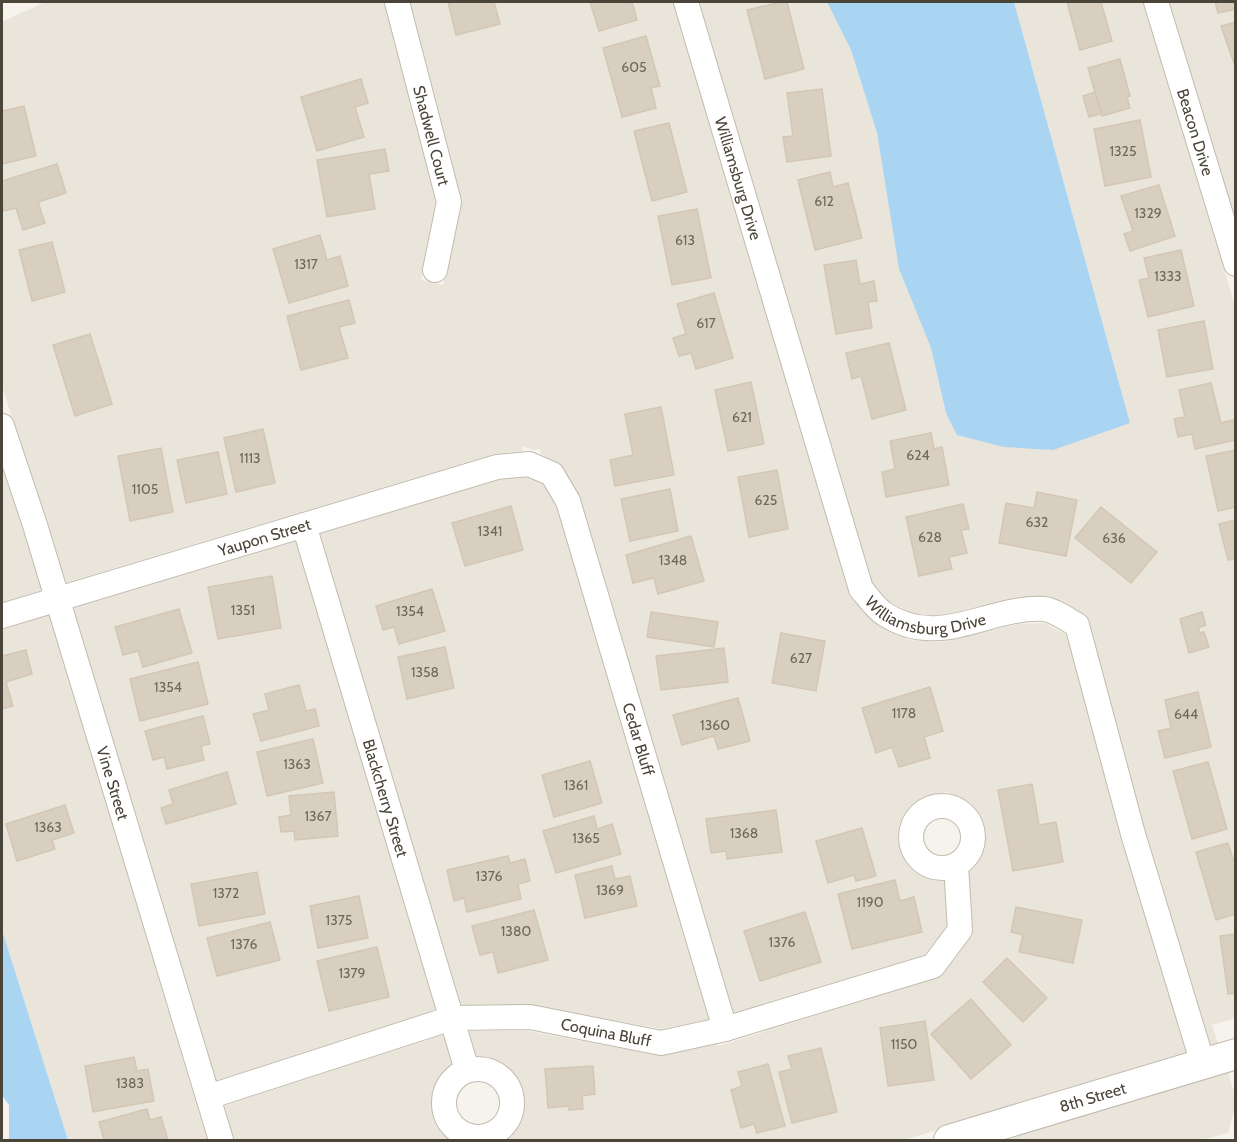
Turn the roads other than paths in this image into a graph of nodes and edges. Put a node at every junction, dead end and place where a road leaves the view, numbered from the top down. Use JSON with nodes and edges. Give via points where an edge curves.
{"nodes":[{"id":1,"x":397,"y":2,"type":"edge"},
{"id":2,"x":686,"y":2,"type":"edge"},
{"id":3,"x":1156,"y":2,"type":"edge"},
{"id":4,"x":1236,"y":264,"type":"edge"},
{"id":5,"x":435,"y":270,"type":"dead end"},
{"id":6,"x":2,"y":426,"type":"edge"},
{"id":7,"x":529,"y":464,"type":"joint"},
{"id":8,"x":304,"y":525,"type":"junction"},
{"id":9,"x":57,"y":599,"type":"junction"},
{"id":10,"x":2,"y":616,"type":"edge"},
{"id":11,"x":956,"y":865,"type":"dead end"},
{"id":12,"x":452,"y":1018,"type":"junction"},
{"id":13,"x":725,"y":1029,"type":"junction"},
{"id":14,"x":1236,"y":1054,"type":"edge"},
{"id":15,"x":1203,"y":1064,"type":"junction"},
{"id":16,"x":467,"y":1070,"type":"dead end"},
{"id":17,"x":208,"y":1097,"type":"junction"},
{"id":18,"x":220,"y":1140,"type":"edge"},
{"id":19,"x":949,"y":1140,"type":"edge"}],
"edges":[{"from":1,"to":5,"type":"street","name":"Shadwell Court","via":[[449,202]]},
{"from":2,"to":15,"type":"street","name":"Williamsburg Drive","via":[[861,589],[882,612],[911,627],[940,629],[1018,611],[1046,609],[1077,625],[1133,834]]},
{"from":3,"to":4,"type":"street","name":"Beacon Drive"},
{"from":6,"to":9,"type":"street","name":"Vine Street"},
{"from":7,"to":8,"type":"street","name":"Yaupon Street","via":[[497,467]]},
{"from":7,"to":13,"type":"street","name":"Cedar Bluff","via":[[552,474],[568,501]]},
{"from":8,"to":9,"type":"street","name":"Yaupon Street"},
{"from":8,"to":12,"type":"street","name":"Blackcherry Street"},
{"from":9,"to":10,"type":"street","name":"Yaupon Street"},
{"from":9,"to":17,"type":"street","name":"Vine Street"},
{"from":11,"to":13,"type":"street","name":"Coquina Bluff","via":[[960,930],[933,966]]},
{"from":12,"to":13,"type":"street","name":"Coquina Bluff","via":[[530,1017],[661,1043]]},
{"from":12,"to":16,"type":"street","name":"Blackcherry Street"},
{"from":12,"to":17,"type":"street","name":"Coquina Bluff"},
{"from":14,"to":15,"type":"street","name":"8th Street"},
{"from":15,"to":19,"type":"street","name":"8th Street"},
{"from":17,"to":18,"type":"street","name":"Vine Street"}]}
